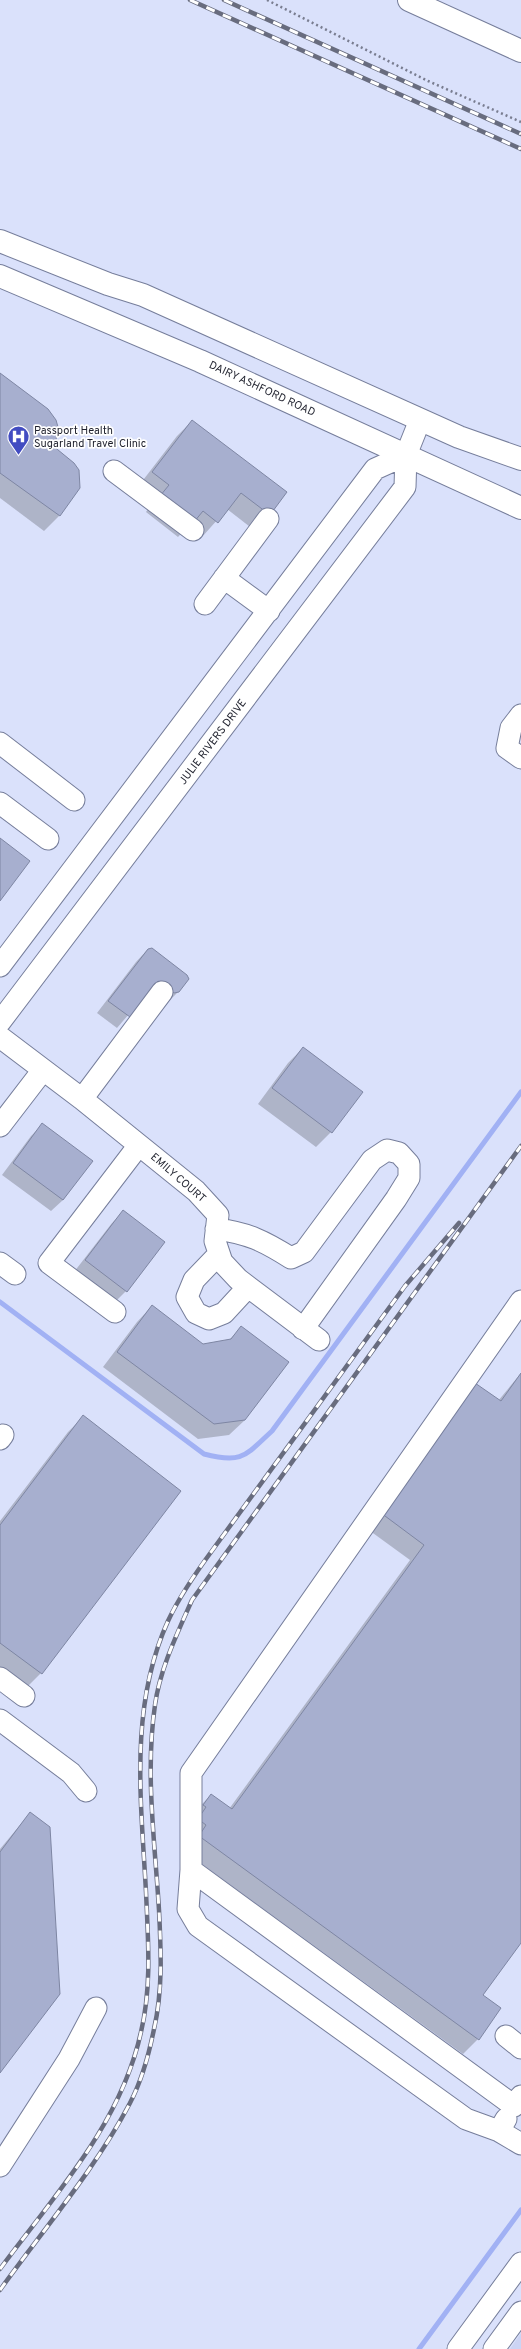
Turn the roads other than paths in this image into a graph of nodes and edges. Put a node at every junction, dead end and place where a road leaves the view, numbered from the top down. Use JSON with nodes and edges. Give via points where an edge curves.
{"nodes":[{"id":1,"x":409,"y":0,"type":"edge"},
{"id":2,"x":521,"y":51,"type":"edge"},
{"id":3,"x":0,"y":241,"type":"edge"},
{"id":4,"x":0,"y":276,"type":"edge"},
{"id":5,"x":420,"y":420,"type":"junction"},
{"id":6,"x":406,"y":456,"type":"junction"},
{"id":7,"x":521,"y":459,"type":"edge"},
{"id":8,"x":114,"y":471,"type":"dead end"},
{"id":9,"x":521,"y":508,"type":"edge"},
{"id":10,"x":268,"y":519,"type":"dead end"},
{"id":11,"x":193,"y":530,"type":"dead end"},
{"id":12,"x":224,"y":578,"type":"junction"},
{"id":13,"x":205,"y":604,"type":"dead end"},
{"id":14,"x":269,"y":611,"type":"junction"},
{"id":15,"x":521,"y":715,"type":"edge"},
{"id":16,"x":0,"y":743,"type":"edge"},
{"id":17,"x":521,"y":758,"type":"edge"},
{"id":18,"x":140,"y":784,"type":"junction"},
{"id":19,"x":74,"y":800,"type":"dead end"},
{"id":20,"x":0,"y":803,"type":"edge"},
{"id":21,"x":167,"y":803,"type":"junction"},
{"id":22,"x":48,"y":839,"type":"dead end"},
{"id":23,"x":0,"y":966,"type":"edge"},
{"id":24,"x":162,"y":992,"type":"dead end"},
{"id":25,"x":0,"y":1022,"type":"edge"},
{"id":26,"x":0,"y":1038,"type":"edge"},
{"id":27,"x":43,"y":1070,"type":"junction"},
{"id":28,"x":82,"y":1099,"type":"junction"},
{"id":29,"x":0,"y":1126,"type":"edge"},
{"id":30,"x":139,"y":1145,"type":"junction"},
{"id":31,"x":216,"y":1229,"type":"junction"},
{"id":32,"x":219,"y":1254,"type":"junction"},
{"id":33,"x":248,"y":1287,"type":"junction"},
{"id":34,"x":521,"y":1302,"type":"edge"},
{"id":35,"x":115,"y":1312,"type":"dead end"},
{"id":36,"x":514,"y":1326,"type":"edge"},
{"id":37,"x":0,"y":1678,"type":"edge"},
{"id":38,"x":24,"y":1696,"type":"dead end"},
{"id":39,"x":0,"y":1720,"type":"edge"},
{"id":40,"x":86,"y":1791,"type":"dead end"},
{"id":41,"x":191,"y":1870,"type":"junction"},
{"id":42,"x":96,"y":2008,"type":"dead end"},
{"id":43,"x":517,"y":2101,"type":"edge"},
{"id":44,"x":499,"y":2131,"type":"junction"},
{"id":45,"x":521,"y":2144,"type":"edge"},
{"id":46,"x":0,"y":2166,"type":"edge"},
{"id":47,"x":521,"y":2263,"type":"edge"},
{"id":48,"x":521,"y":2312,"type":"edge"},
{"id":49,"x":458,"y":2349,"type":"edge"},
{"id":50,"x":494,"y":2349,"type":"edge"}],
"edges":[{"from":1,"to":2,"type":"main road"},
{"from":3,"to":5,"type":"main road","via":[[142,295]]},
{"from":4,"to":6,"type":"main road","name":"DAIRY ASHFORD ROAD","via":[[200,361]]},
{"from":5,"to":6,"type":"street","name":"JULIE RIVERS DRIVE"},
{"from":5,"to":7,"type":"main road","via":[[488,449]]},
{"from":6,"to":9,"type":"main road","name":"DAIRY ASHFORD ROAD"},
{"from":6,"to":14,"type":"street","via":[[375,469]]},
{"from":6,"to":21,"type":"street","name":"JULIE RIVERS DRIVE","via":[[404,487]]},
{"from":8,"to":11,"type":"street"},
{"from":10,"to":12,"type":"street"},
{"from":12,"to":13,"type":"street"},
{"from":12,"to":14,"type":"street"},
{"from":14,"to":18,"type":"street"},
{"from":15,"to":17,"type":"street","via":[[511,728],[508,748]]},
{"from":16,"to":19,"type":"street"},
{"from":18,"to":21,"type":"street"},
{"from":18,"to":23,"type":"street"},
{"from":20,"to":22,"type":"street"},
{"from":21,"to":25,"type":"street","name":"JULIE RIVERS DRIVE"},
{"from":24,"to":28,"type":"street"},
{"from":26,"to":27,"type":"street","name":"EMILY COURT"},
{"from":27,"to":28,"type":"street","name":"EMILY COURT"},
{"from":27,"to":29,"type":"street"},
{"from":28,"to":30,"type":"street","name":"EMILY COURT"},
{"from":30,"to":31,"type":"street","name":"EMILY COURT","via":[[196,1191],[218,1215]]},
{"from":30,"to":35,"type":"street","via":[[49,1263]]},
{"from":31,"to":32,"type":"street","name":"EMILY COURT","via":[[215,1241]]},
{"from":31,"to":33,"type":"street","name":"EMILY COURT","via":[[263,1240],[291,1258],[304,1252],[372,1160],[387,1150],[399,1153],[409,1164],[409,1178],[311,1334]]},
{"from":32,"to":33,"type":"street","name":"EMILY COURT","via":[[222,1262]]},
{"from":32,"to":33,"type":"street","via":[[194,1280],[188,1297],[196,1313],[209,1319],[224,1313]]},
{"from":34,"to":36,"type":"street"},
{"from":36,"to":41,"type":"street","via":[[191,1773]]},
{"from":37,"to":38,"type":"street"},
{"from":39,"to":40,"type":"street","via":[[71,1773]]},
{"from":41,"to":43,"type":"street"},
{"from":41,"to":44,"type":"street","via":[[188,1909],[198,1926],[466,2119]]},
{"from":42,"to":46,"type":"street","via":[[69,2059]]},
{"from":43,"to":44,"type":"street"},
{"from":44,"to":45,"type":"street"},
{"from":47,"to":49,"type":"street"},
{"from":48,"to":50,"type":"street"}]}
